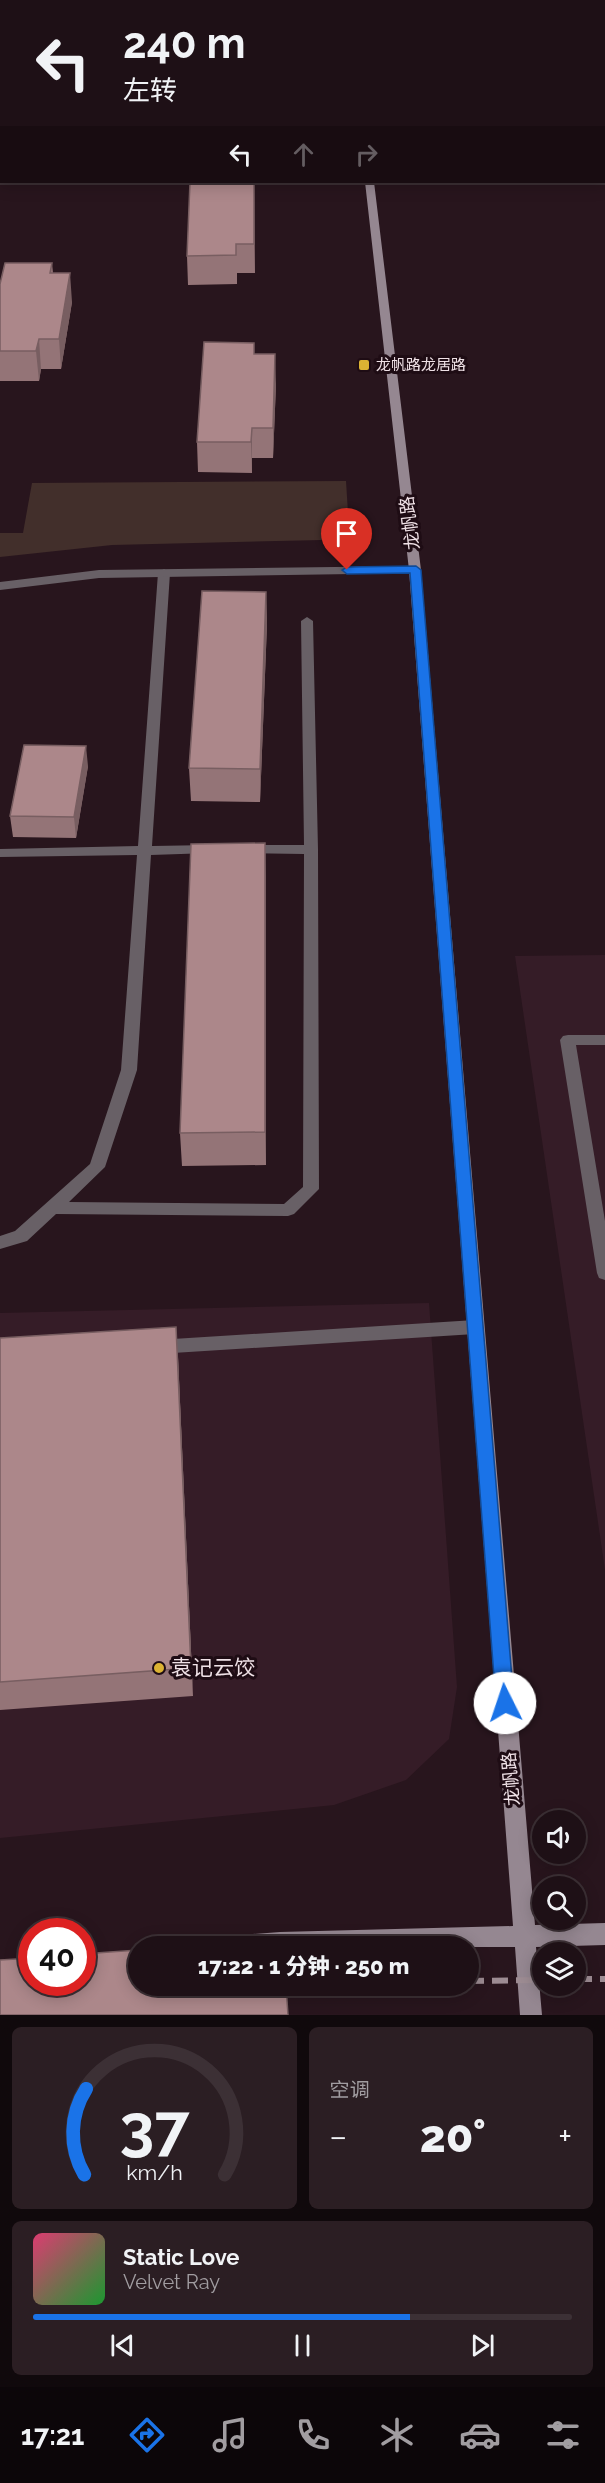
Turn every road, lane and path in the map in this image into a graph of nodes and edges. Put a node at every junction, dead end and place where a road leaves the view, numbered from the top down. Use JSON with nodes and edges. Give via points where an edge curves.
{"nodes":[{"id":1,"x":369,"y":183,"type":"edge"},
{"id":2,"x":416,"y":570,"type":"junction"},
{"id":3,"x":164,"y":573,"type":"junction"},
{"id":4,"x":0,"y":586,"type":"edge"},
{"id":5,"x":307,"y":621,"type":"dead end"},
{"id":6,"x":144,"y":849,"type":"junction"},
{"id":7,"x":311,"y":850,"type":"junction"},
{"id":8,"x":0,"y":853,"type":"edge"},
{"id":9,"x":605,"y":1040,"type":"edge"},
{"id":10,"x":52,"y":1208,"type":"junction"},
{"id":11,"x":0,"y":1243,"type":"edge"},
{"id":12,"x":605,"y":1273,"type":"edge"},
{"id":13,"x":475,"y":1327,"type":"junction"},
{"id":14,"x":142,"y":1348,"type":"edge"},
{"id":15,"x":605,"y":1934,"type":"edge"},
{"id":16,"x":524,"y":1938,"type":"junction"},
{"id":17,"x":479,"y":1939,"type":"edge"},
{"id":18,"x":531,"y":2015,"type":"edge"}],
"edges":[{"from":1,"to":2,"type":"street","name":"龙帆路"},
{"from":2,"to":3,"type":"street"},
{"from":2,"to":13,"type":"street","name":"龙帆路"},
{"from":3,"to":4,"type":"street","via":[[99,574]]},
{"from":3,"to":6,"type":"street"},
{"from":5,"to":7,"type":"street"},
{"from":6,"to":7,"type":"street"},
{"from":6,"to":8,"type":"street"},
{"from":6,"to":10,"type":"street","via":[[129,1070],[97,1167]]},
{"from":7,"to":10,"type":"street","via":[[311,1189],[288,1210]]},
{"from":9,"to":12,"type":"street","via":[[568,1040]]},
{"from":10,"to":11,"type":"street","via":[[21,1236]]},
{"from":13,"to":14,"type":"street"},
{"from":13,"to":16,"type":"street","name":"龙帆路"},
{"from":15,"to":16,"type":"street"},
{"from":16,"to":17,"type":"street"},
{"from":16,"to":18,"type":"street","name":"龙帆路"}]}
